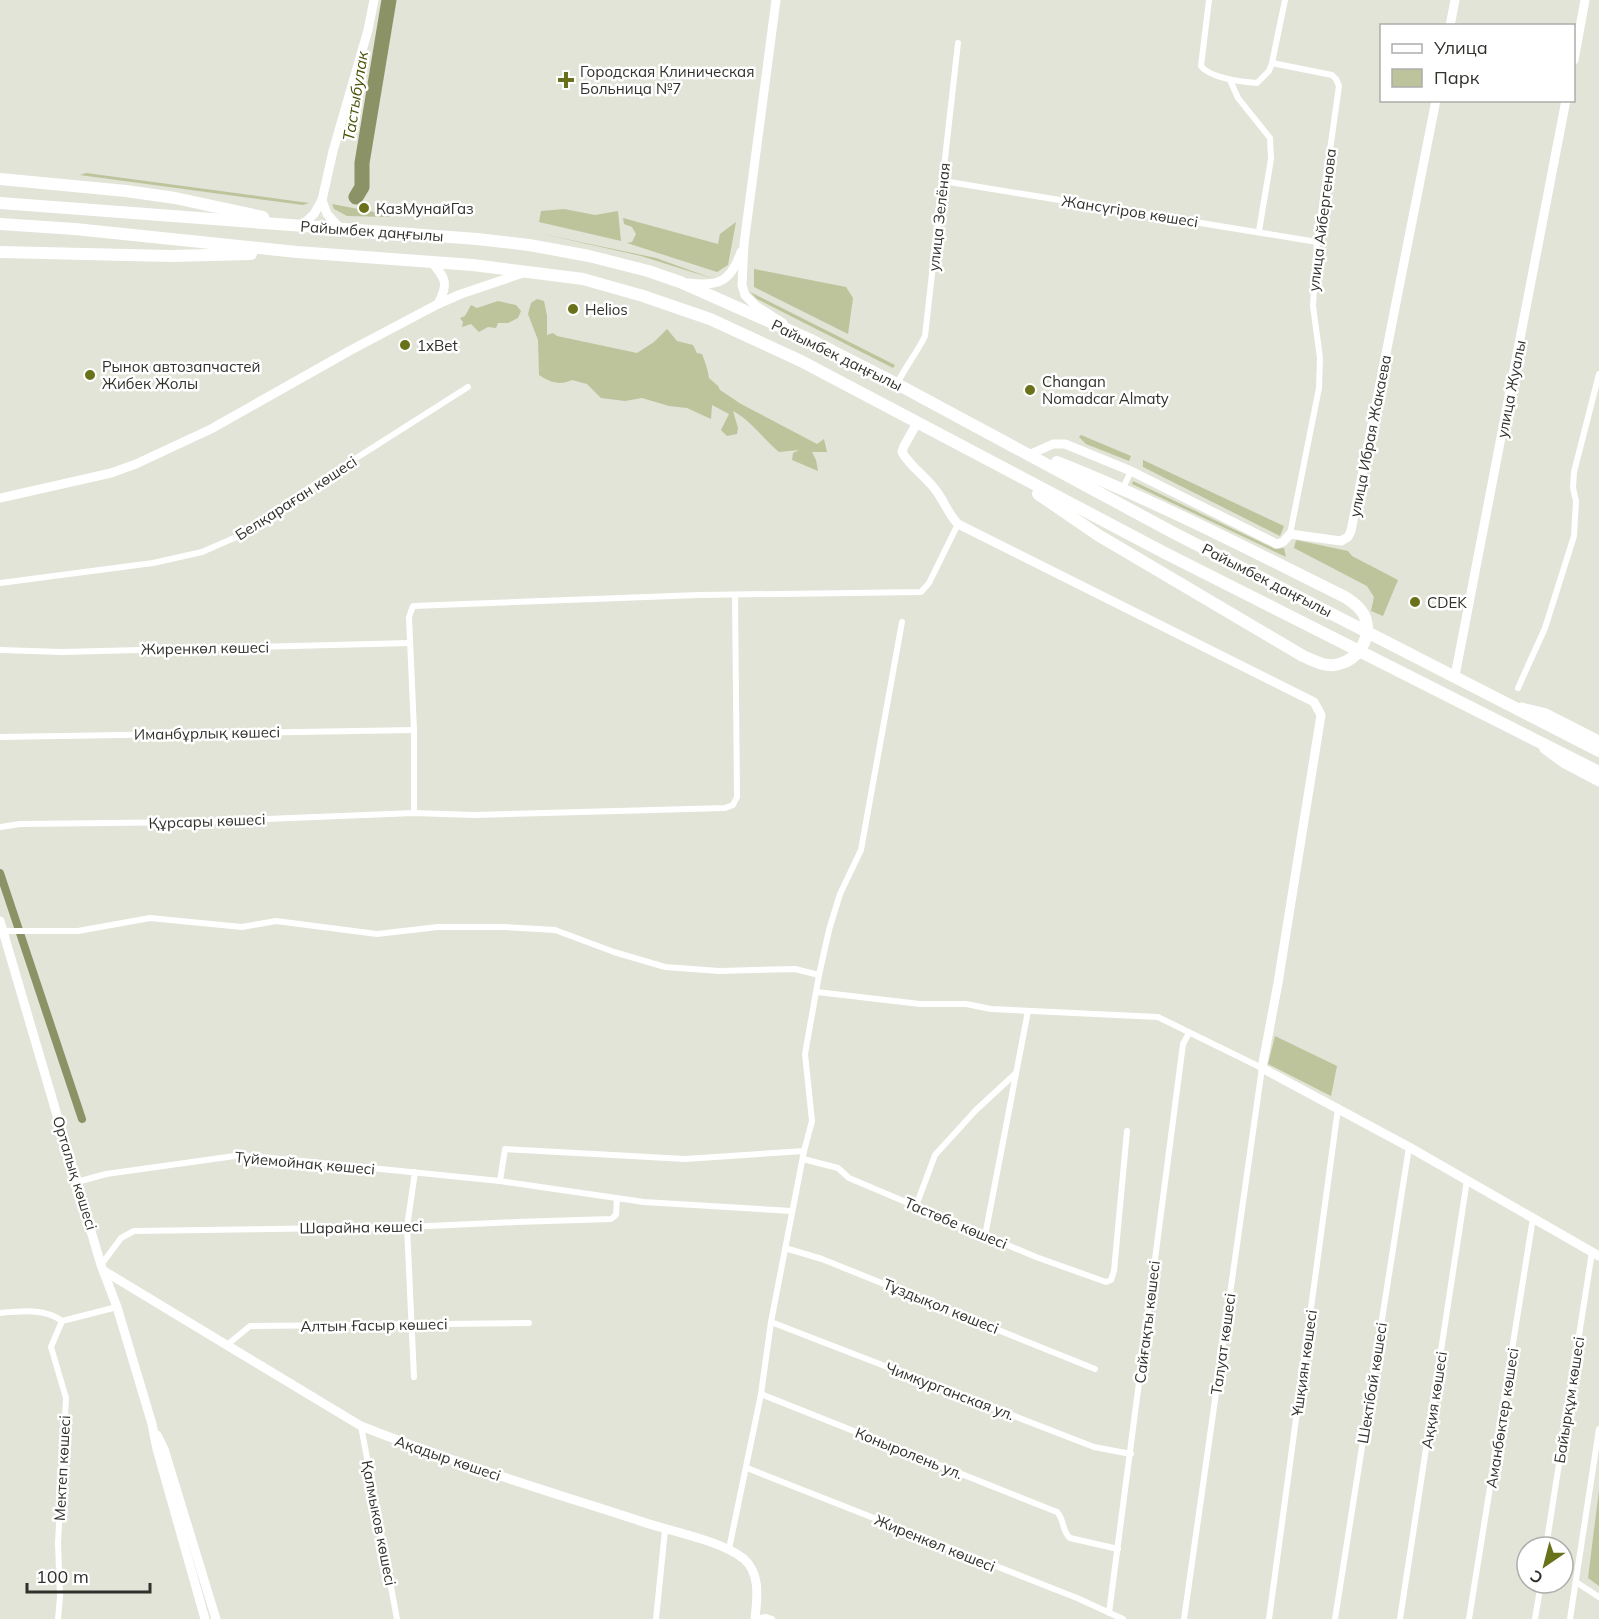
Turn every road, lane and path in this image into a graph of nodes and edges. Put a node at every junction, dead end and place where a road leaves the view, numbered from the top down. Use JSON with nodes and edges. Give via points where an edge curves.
{"nodes":[{"id":1,"x":374,"y":0,"type":"edge"},
{"id":2,"x":776,"y":0,"type":"edge"},
{"id":3,"x":1209,"y":0,"type":"edge"},
{"id":4,"x":1285,"y":0,"type":"edge"},
{"id":5,"x":1455,"y":0,"type":"edge"},
{"id":6,"x":1585,"y":0,"type":"edge"},
{"id":7,"x":1450,"y":24,"type":"edge"},
{"id":8,"x":958,"y":43,"type":"dead end"},
{"id":9,"x":1575,"y":55,"type":"edge"},
{"id":10,"x":1272,"y":63,"type":"junction"},
{"id":11,"x":1230,"y":80,"type":"junction"},
{"id":12,"x":1436,"y":102,"type":"edge"},
{"id":13,"x":1566,"y":102,"type":"edge"},
{"id":14,"x":0,"y":179,"type":"edge"},
{"id":15,"x":943,"y":181,"type":"junction"},
{"id":16,"x":322,"y":200,"type":"junction"},
{"id":17,"x":0,"y":202,"type":"edge"},
{"id":18,"x":0,"y":224,"type":"edge"},
{"id":19,"x":302,"y":226,"type":"junction"},
{"id":20,"x":340,"y":229,"type":"junction"},
{"id":21,"x":1259,"y":231,"type":"junction"},
{"id":22,"x":1317,"y":242,"type":"junction"},
{"id":23,"x":744,"y":244,"type":"junction"},
{"id":24,"x":0,"y":252,"type":"edge"},
{"id":25,"x":297,"y":252,"type":"junction"},
{"id":26,"x":431,"y":261,"type":"junction"},
{"id":27,"x":528,"y":271,"type":"junction"},
{"id":28,"x":680,"y":282,"type":"junction"},
{"id":29,"x":438,"y":304,"type":"junction"},
{"id":30,"x":811,"y":340,"type":"junction"},
{"id":31,"x":1599,"y":374,"type":"edge"},
{"id":32,"x":897,"y":384,"type":"junction"},
{"id":33,"x":468,"y":387,"type":"dead end"},
{"id":34,"x":917,"y":423,"type":"junction"},
{"id":35,"x":1006,"y":442,"type":"junction"},
{"id":36,"x":1034,"y":453,"type":"junction"},
{"id":37,"x":995,"y":464,"type":"junction"},
{"id":38,"x":1131,"y":471,"type":"junction"},
{"id":39,"x":1123,"y":488,"type":"junction"},
{"id":40,"x":0,"y":498,"type":"edge"},
{"id":41,"x":958,"y":524,"type":"junction"},
{"id":42,"x":1290,"y":534,"type":"junction"},
{"id":43,"x":0,"y":584,"type":"edge"},
{"id":44,"x":735,"y":595,"type":"junction"},
{"id":45,"x":903,"y":622,"type":"dead end"},
{"id":46,"x":411,"y":643,"type":"junction"},
{"id":47,"x":0,"y":650,"type":"edge"},
{"id":48,"x":1455,"y":676,"type":"junction"},
{"id":49,"x":1518,"y":688,"type":"dead end"},
{"id":50,"x":1509,"y":704,"type":"junction"},
{"id":51,"x":414,"y":730,"type":"junction"},
{"id":52,"x":1528,"y":736,"type":"junction"},
{"id":53,"x":0,"y":737,"type":"edge"},
{"id":54,"x":1599,"y":740,"type":"edge"},
{"id":55,"x":1599,"y":751,"type":"edge"},
{"id":56,"x":1599,"y":772,"type":"edge"},
{"id":57,"x":1599,"y":782,"type":"edge"},
{"id":58,"x":414,"y":813,"type":"junction"},
{"id":59,"x":0,"y":827,"type":"edge"},
{"id":60,"x":0,"y":921,"type":"edge"},
{"id":61,"x":3,"y":931,"type":"junction"},
{"id":62,"x":819,"y":975,"type":"junction"},
{"id":63,"x":817,"y":992,"type":"junction"},
{"id":64,"x":1028,"y":1011,"type":"junction"},
{"id":65,"x":1189,"y":1033,"type":"junction"},
{"id":66,"x":1262,"y":1068,"type":"junction"},
{"id":67,"x":1016,"y":1074,"type":"junction"},
{"id":68,"x":1338,"y":1108,"type":"junction"},
{"id":69,"x":1127,"y":1131,"type":"dead end"},
{"id":70,"x":1409,"y":1147,"type":"junction"},
{"id":71,"x":804,"y":1151,"type":"junction"},
{"id":72,"x":803,"y":1160,"type":"junction"},
{"id":73,"x":415,"y":1173,"type":"junction"},
{"id":74,"x":1467,"y":1180,"type":"junction"},
{"id":75,"x":500,"y":1181,"type":"junction"},
{"id":76,"x":77,"y":1182,"type":"junction"},
{"id":77,"x":617,"y":1197,"type":"junction"},
{"id":78,"x":916,"y":1206,"type":"junction"},
{"id":79,"x":792,"y":1210,"type":"junction"},
{"id":80,"x":1533,"y":1218,"type":"junction"},
{"id":81,"x":407,"y":1227,"type":"junction"},
{"id":82,"x":985,"y":1236,"type":"junction"},
{"id":83,"x":785,"y":1248,"type":"junction"},
{"id":84,"x":1596,"y":1254,"type":"edge"},
{"id":85,"x":103,"y":1268,"type":"junction"},
{"id":86,"x":117,"y":1306,"type":"junction"},
{"id":87,"x":0,"y":1313,"type":"edge"},
{"id":88,"x":62,"y":1321,"type":"junction"},
{"id":89,"x":771,"y":1322,"type":"junction"},
{"id":90,"x":529,"y":1323,"type":"dead end"},
{"id":91,"x":411,"y":1324,"type":"junction"},
{"id":92,"x":227,"y":1345,"type":"junction"},
{"id":93,"x":1095,"y":1369,"type":"dead end"},
{"id":94,"x":414,"y":1377,"type":"dead end"},
{"id":95,"x":761,"y":1394,"type":"junction"},
{"id":96,"x":152,"y":1424,"type":"junction"},
{"id":97,"x":361,"y":1426,"type":"junction"},
{"id":98,"x":1599,"y":1430,"type":"edge"},
{"id":99,"x":1131,"y":1454,"type":"junction"},
{"id":100,"x":747,"y":1468,"type":"junction"},
{"id":101,"x":665,"y":1530,"type":"junction"},
{"id":102,"x":1548,"y":1535,"type":"edge"},
{"id":103,"x":729,"y":1548,"type":"junction"},
{"id":104,"x":1118,"y":1549,"type":"junction"},
{"id":105,"x":1576,"y":1582,"type":"junction"},
{"id":106,"x":1538,"y":1595,"type":"edge"},
{"id":107,"x":1599,"y":1598,"type":"edge"},
{"id":108,"x":1109,"y":1613,"type":"junction"},
{"id":109,"x":58,"y":1619,"type":"edge"},
{"id":110,"x":205,"y":1619,"type":"edge"},
{"id":111,"x":216,"y":1619,"type":"edge"},
{"id":112,"x":397,"y":1619,"type":"edge"},
{"id":113,"x":656,"y":1619,"type":"edge"},
{"id":114,"x":755,"y":1619,"type":"edge"},
{"id":115,"x":772,"y":1619,"type":"edge"},
{"id":116,"x":1123,"y":1619,"type":"edge"},
{"id":117,"x":1184,"y":1619,"type":"edge"},
{"id":118,"x":1269,"y":1619,"type":"edge"},
{"id":119,"x":1335,"y":1619,"type":"edge"},
{"id":120,"x":1400,"y":1619,"type":"edge"},
{"id":121,"x":1469,"y":1619,"type":"edge"},
{"id":122,"x":1535,"y":1619,"type":"edge"},
{"id":123,"x":1570,"y":1619,"type":"edge"}],
"edges":[{"from":1,"to":16,"type":"street"},
{"from":2,"to":23,"type":"street"},
{"from":3,"to":11,"type":"street","via":[[1201,66]]},
{"from":4,"to":10,"type":"street"},
{"from":5,"to":7,"type":"street"},
{"from":6,"to":9,"type":"street"},
{"from":8,"to":15,"type":"street","name":"улица Зелёная"},
{"from":10,"to":11,"type":"street","via":[[1257,83]]},
{"from":10,"to":22,"type":"street","name":"улица Айбергенова","via":[[1332,75],[1339,86]]},
{"from":11,"to":21,"type":"street","via":[[1238,98],[1270,138],[1271,159]]},
{"from":12,"to":42,"type":"street","name":"улица Ибрая Жакаева","via":[[1351,531],[1341,541]]},
{"from":13,"to":48,"type":"street","name":"улица Жуалы"},
{"from":14,"to":19,"type":"highway","via":[[198,201]]},
{"from":15,"to":21,"type":"street","name":"Жансүгіров көшесі"},
{"from":15,"to":32,"type":"street","name":"улица Зелёная","via":[[925,336]]},
{"from":16,"to":19,"type":"street"},
{"from":16,"to":20,"type":"street","via":[[327,214]]},
{"from":17,"to":19,"type":"highway","name":"Райымбек даңғылы"},
{"from":18,"to":25,"type":"highway","name":"Райымбек даңғылы"},
{"from":19,"to":20,"type":"highway","name":"Райымбек даңғылы"},
{"from":20,"to":28,"type":"highway","name":"Райымбек даңғылы","via":[[529,245],[588,256]]},
{"from":21,"to":22,"type":"street","name":"Жансүгіров көшесі"},
{"from":22,"to":42,"type":"street","name":"улица Айбергенова","via":[[1313,306],[1320,358],[1319,388]]},
{"from":23,"to":28,"type":"street","via":[[726,279],[706,285]]},
{"from":23,"to":30,"type":"street","via":[[745,295]]},
{"from":24,"to":25,"type":"highway","via":[[171,256]]},
{"from":25,"to":26,"type":"highway","name":"Райымбек даңғылы"},
{"from":26,"to":27,"type":"highway","name":"Райымбек даңғылы"},
{"from":26,"to":29,"type":"street","via":[[446,282]]},
{"from":27,"to":29,"type":"street"},
{"from":27,"to":34,"type":"highway","name":"Райымбек даңғылы","via":[[583,279],[710,319],[801,361]]},
{"from":28,"to":30,"type":"highway","name":"Райымбек даңғылы"},
{"from":29,"to":40,"type":"street","via":[[230,418],[136,464]]},
{"from":30,"to":32,"type":"highway","name":"Райымбек даңғылы"},
{"from":31,"to":49,"type":"street","via":[[1574,472],[1574,536],[1545,628]]},
{"from":32,"to":35,"type":"highway","name":"Райымбек даңғылы"},
{"from":33,"to":43,"type":"street","name":"Белқараған көшесі","via":[[242,535],[202,552]]},
{"from":34,"to":37,"type":"highway","name":"Райымбек даңғылы"},
{"from":34,"to":41,"type":"street","via":[[902,452],[937,492]]},
{"from":35,"to":36,"type":"highway"},
{"from":35,"to":48,"type":"highway","name":"Райымбек даңғылы","via":[[1172,532]]},
{"from":36,"to":38,"type":"street","via":[[1053,444],[1065,444]]},
{"from":36,"to":39,"type":"highway"},
{"from":37,"to":39,"type":"highway","via":[[1098,535],[1303,656],[1321,664],[1338,665],[1362,648],[1367,635],[1366,620],[1359,606]]},
{"from":37,"to":52,"type":"highway","name":"Райымбек даңғылы"},
{"from":38,"to":39,"type":"street"},
{"from":38,"to":42,"type":"street","name":"улица Ибрая Жакаева","via":[[1277,544]]},
{"from":41,"to":44,"type":"street","via":[[921,592]]},
{"from":41,"to":66,"type":"street","via":[[1314,702],[1321,715]]},
{"from":44,"to":46,"type":"street","via":[[416,605],[409,617]]},
{"from":44,"to":58,"type":"street","name":"Құрсары көшесі","via":[[737,797],[733,805],[474,815]]},
{"from":45,"to":62,"type":"street","via":[[861,849],[840,894]]},
{"from":46,"to":47,"type":"street","name":"Жиренкөл көшесі","via":[[62,652]]},
{"from":46,"to":51,"type":"street"},
{"from":48,"to":50,"type":"highway","name":"Райымбек даңғылы"},
{"from":50,"to":54,"type":"street","via":[[1546,713]]},
{"from":50,"to":55,"type":"highway","name":"Райымбек даңғылы"},
{"from":51,"to":53,"type":"street","name":"Иманбұрлық көшесі"},
{"from":51,"to":58,"type":"street"},
{"from":52,"to":56,"type":"highway","name":"Райымбек даңғылы"},
{"from":52,"to":57,"type":"street","via":[[1563,763]]},
{"from":58,"to":59,"type":"street","name":"Құрсары көшесі"},
{"from":60,"to":61,"type":"street","name":"Орталық көшесі"},
{"from":61,"to":62,"type":"street","via":[[78,931],[150,918],[242,927],[276,921],[377,934],[438,927],[505,927],[555,930],[665,967],[719,971],[795,969]]},
{"from":61,"to":76,"type":"street","name":"Орталық көшесі"},
{"from":62,"to":63,"type":"street"},
{"from":63,"to":64,"type":"street"},
{"from":63,"to":71,"type":"street","via":[[805,1054],[812,1121]]},
{"from":64,"to":65,"type":"street","via":[[1158,1017]]},
{"from":64,"to":67,"type":"street"},
{"from":65,"to":66,"type":"street"},
{"from":65,"to":99,"type":"street","name":"Сайғақты көшесі","via":[[1183,1044]]},
{"from":66,"to":68,"type":"street"},
{"from":66,"to":117,"type":"street","name":"Талуат көшесі"},
{"from":67,"to":78,"type":"street","via":[[935,1155]]},
{"from":67,"to":82,"type":"street"},
{"from":68,"to":70,"type":"street"},
{"from":68,"to":118,"type":"street","name":"Ұшқиян көшесі"},
{"from":69,"to":82,"type":"street","name":"Тастөбе көшесі","via":[[1112,1280],[1098,1281]]},
{"from":70,"to":74,"type":"street"},
{"from":70,"to":119,"type":"street","name":"Шектібай көшесі"},
{"from":71,"to":72,"type":"street"},
{"from":71,"to":75,"type":"street","via":[[685,1159],[505,1149]]},
{"from":72,"to":78,"type":"street","name":"Тастөбе көшесі","via":[[838,1168],[849,1178]]},
{"from":72,"to":79,"type":"street"},
{"from":73,"to":75,"type":"street","name":"Түйемойнақ көшесі"},
{"from":73,"to":76,"type":"street","name":"Түйемойнақ көшесі","via":[[242,1155],[106,1174]]},
{"from":73,"to":81,"type":"street"},
{"from":74,"to":80,"type":"street"},
{"from":74,"to":120,"type":"street","name":"Аққия көшесі"},
{"from":75,"to":77,"type":"street","name":"Түйемойнақ көшесі"},
{"from":76,"to":85,"type":"street","name":"Орталық көшесі"},
{"from":77,"to":79,"type":"street","name":"Түйемойнақ көшесі"},
{"from":77,"to":81,"type":"street","name":"Шарайна көшесі","via":[[616,1215],[611,1219]]},
{"from":78,"to":82,"type":"street","name":"Тастөбе көшесі"},
{"from":79,"to":83,"type":"street"},
{"from":80,"to":84,"type":"street"},
{"from":80,"to":121,"type":"street","name":"Аманбөктер көшесі"},
{"from":81,"to":85,"type":"street","name":"Шарайна көшесі","via":[[134,1231],[121,1238]]},
{"from":81,"to":91,"type":"street"},
{"from":83,"to":89,"type":"street"},
{"from":83,"to":93,"type":"street","name":"Тұздықол көшесі","via":[[822,1259]]},
{"from":84,"to":102,"type":"street","name":"Байырқұм көшесі"},
{"from":85,"to":86,"type":"street","name":"Орталық көшесі"},
{"from":85,"to":92,"type":"street","name":"Ақадыр көшесі"},
{"from":86,"to":88,"type":"street"},
{"from":86,"to":96,"type":"street","name":"Орталық көшесі"},
{"from":87,"to":88,"type":"street","via":[[54,1315]]},
{"from":88,"to":109,"type":"street","name":"Мектеп көшесі","via":[[51,1347],[66,1398]]},
{"from":89,"to":95,"type":"street"},
{"from":89,"to":99,"type":"street","name":"Чимкурганская ул.","via":[[1066,1437]]},
{"from":90,"to":91,"type":"street","name":"Алтын Ғасыр көшесі"},
{"from":91,"to":92,"type":"street","name":"Алтын Ғасыр көшесі","via":[[250,1326]]},
{"from":91,"to":94,"type":"street"},
{"from":92,"to":97,"type":"street","name":"Ақадыр көшесі"},
{"from":95,"to":100,"type":"street"},
{"from":95,"to":104,"type":"street","name":"Коныролень ул.","via":[[1057,1512],[1070,1538]]},
{"from":96,"to":110,"type":"street","name":"Орталық көшесі"},
{"from":96,"to":111,"type":"street","name":"Орталық көшесі","via":[[164,1449]]},
{"from":97,"to":101,"type":"street","name":"Ақадыр көшесі"},
{"from":97,"to":112,"type":"street","name":"Қалмыков көшесі"},
{"from":98,"to":105,"type":"street"},
{"from":99,"to":104,"type":"street","name":"Сайғақты көшесі"},
{"from":100,"to":103,"type":"street"},
{"from":100,"to":108,"type":"street","name":"Жиренкөл көшесі"},
{"from":101,"to":103,"type":"street","name":"Ақадыр көшесі"},
{"from":101,"to":113,"type":"street"},
{"from":103,"to":114,"type":"street","name":"Ақадыр көшесі","via":[[745,1560],[753,1573],[757,1587]]},
{"from":104,"to":108,"type":"street","name":"Сайғақты көшесі"},
{"from":105,"to":107,"type":"street"},
{"from":105,"to":123,"type":"street"},
{"from":106,"to":122,"type":"street"},
{"from":108,"to":116,"type":"street","name":"Жиренкөл көшесі"},
{"from":114,"to":115,"type":"street","name":"Ақадыр көшесі"}]}
